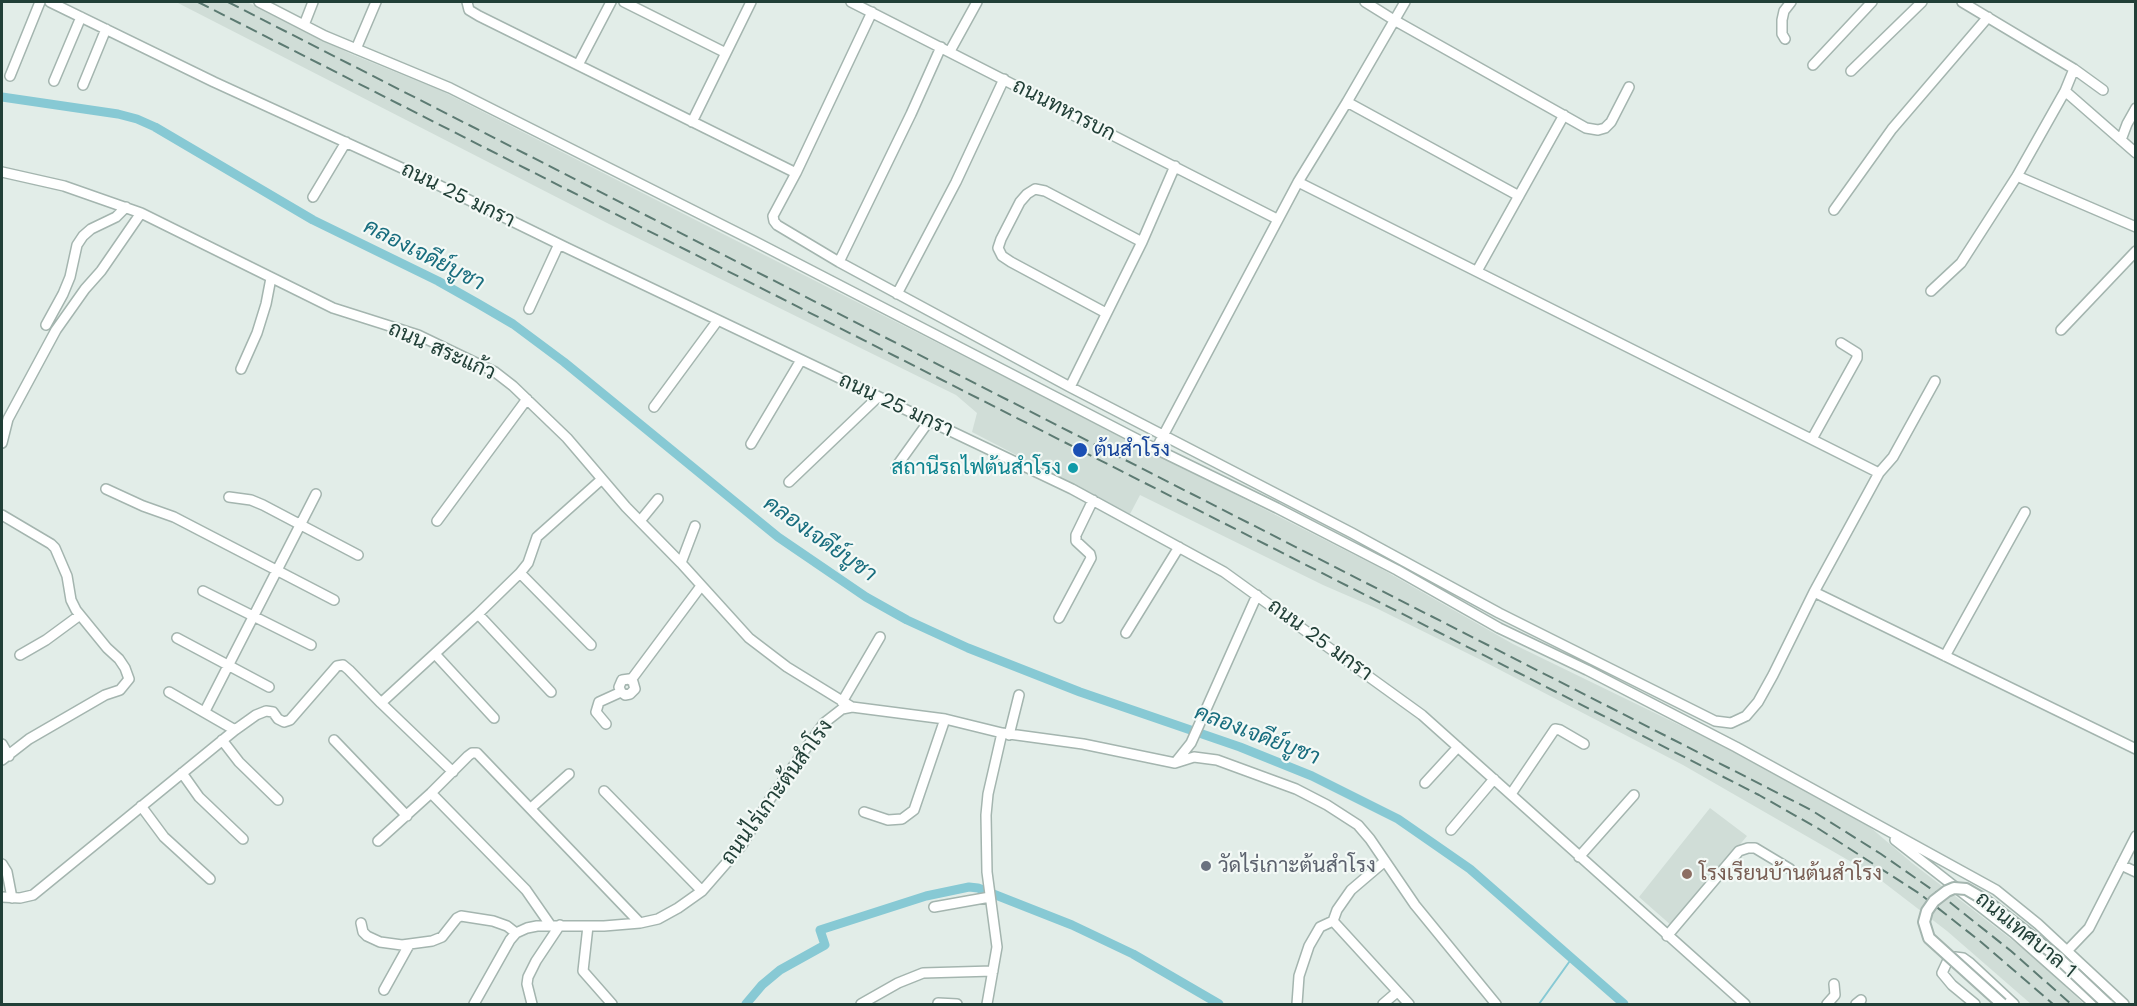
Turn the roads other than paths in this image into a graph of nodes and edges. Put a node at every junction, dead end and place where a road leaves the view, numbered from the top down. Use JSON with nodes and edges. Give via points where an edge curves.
{"nodes":[{"id":1,"x":40,"y":2,"type":"edge"},
{"id":2,"x":50,"y":2,"type":"edge"},
{"id":3,"x":259,"y":2,"type":"edge"},
{"id":4,"x":313,"y":2,"type":"edge"},
{"id":5,"x":376,"y":2,"type":"edge"},
{"id":6,"x":467,"y":2,"type":"edge"},
{"id":7,"x":611,"y":2,"type":"edge"},
{"id":8,"x":624,"y":2,"type":"edge"},
{"id":9,"x":750,"y":2,"type":"edge"},
{"id":10,"x":851,"y":2,"type":"edge"},
{"id":11,"x":977,"y":2,"type":"edge"},
{"id":12,"x":1365,"y":2,"type":"edge"},
{"id":13,"x":1405,"y":2,"type":"edge"},
{"id":14,"x":1791,"y":2,"type":"edge"},
{"id":15,"x":1872,"y":2,"type":"edge"},
{"id":16,"x":1922,"y":2,"type":"edge"},
{"id":17,"x":1962,"y":2,"type":"edge"},
{"id":18,"x":872,"y":12,"type":"junction"},
{"id":19,"x":81,"y":17,"type":"junction"},
{"id":20,"x":1988,"y":17,"type":"junction"},
{"id":21,"x":1394,"y":20,"type":"junction"},
{"id":22,"x":304,"y":25,"type":"junction"},
{"id":23,"x":106,"y":29,"type":"junction"},
{"id":24,"x":1785,"y":39,"type":"dead end"},
{"id":25,"x":356,"y":49,"type":"junction"},
{"id":26,"x":946,"y":49,"type":"junction"},
{"id":27,"x":726,"y":53,"type":"junction"},
{"id":28,"x":578,"y":65,"type":"junction"},
{"id":29,"x":1814,"y":65,"type":"dead end"},
{"id":30,"x":2074,"y":69,"type":"junction"},
{"id":31,"x":1851,"y":70,"type":"dead end"},
{"id":32,"x":10,"y":76,"type":"dead end"},
{"id":33,"x":1004,"y":80,"type":"junction"},
{"id":34,"x":54,"y":81,"type":"dead end"},
{"id":35,"x":83,"y":85,"type":"dead end"},
{"id":36,"x":1629,"y":87,"type":"dead end"},
{"id":37,"x":2065,"y":90,"type":"junction"},
{"id":38,"x":2103,"y":90,"type":"dead end"},
{"id":39,"x":1347,"y":102,"type":"junction"},
{"id":40,"x":2136,"y":108,"type":"edge"},
{"id":41,"x":1564,"y":115,"type":"junction"},
{"id":42,"x":693,"y":122,"type":"junction"},
{"id":43,"x":2121,"y":140,"type":"junction"},
{"id":44,"x":346,"y":142,"type":"junction"},
{"id":45,"x":2136,"y":153,"type":"edge"},
{"id":46,"x":1175,"y":166,"type":"junction"},
{"id":47,"x":2,"y":172,"type":"edge"},
{"id":48,"x":796,"y":173,"type":"junction"},
{"id":49,"x":2017,"y":176,"type":"junction"},
{"id":50,"x":2,"y":177,"type":"edge"},
{"id":51,"x":1298,"y":182,"type":"junction"},
{"id":52,"x":1519,"y":196,"type":"junction"},
{"id":53,"x":313,"y":197,"type":"dead end"},
{"id":54,"x":126,"y":207,"type":"junction"},
{"id":55,"x":1834,"y":210,"type":"dead end"},
{"id":56,"x":141,"y":213,"type":"junction"},
{"id":57,"x":1277,"y":219,"type":"junction"},
{"id":58,"x":2136,"y":227,"type":"edge"},
{"id":59,"x":1142,"y":242,"type":"junction"},
{"id":60,"x":559,"y":244,"type":"junction"},
{"id":61,"x":2136,"y":251,"type":"edge"},
{"id":62,"x":838,"y":262,"type":"junction"},
{"id":63,"x":1477,"y":271,"type":"junction"},
{"id":64,"x":271,"y":278,"type":"junction"},
{"id":65,"x":1931,"y":291,"type":"dead end"},
{"id":66,"x":897,"y":294,"type":"junction"},
{"id":67,"x":529,"y":309,"type":"dead end"},
{"id":68,"x":1107,"y":313,"type":"junction"},
{"id":69,"x":718,"y":320,"type":"junction"},
{"id":70,"x":46,"y":325,"type":"dead end"},
{"id":71,"x":2061,"y":330,"type":"dead end"},
{"id":72,"x":1841,"y":344,"type":"dead end"},
{"id":73,"x":801,"y":360,"type":"junction"},
{"id":74,"x":241,"y":369,"type":"dead end"},
{"id":75,"x":1935,"y":381,"type":"dead end"},
{"id":76,"x":1070,"y":387,"type":"junction"},
{"id":77,"x":878,"y":397,"type":"junction"},
{"id":78,"x":527,"y":399,"type":"junction"},
{"id":79,"x":654,"y":407,"type":"dead end"},
{"id":80,"x":929,"y":421,"type":"junction"},
{"id":81,"x":1164,"y":436,"type":"junction"},
{"id":82,"x":1812,"y":439,"type":"junction"},
{"id":83,"x":2,"y":443,"type":"edge"},
{"id":84,"x":752,"y":444,"type":"dead end"},
{"id":85,"x":1156,"y":448,"type":"junction"},
{"id":86,"x":896,"y":467,"type":"dead end"},
{"id":87,"x":1879,"y":473,"type":"junction"},
{"id":88,"x":602,"y":479,"type":"junction"},
{"id":89,"x":789,"y":482,"type":"dead end"},
{"id":90,"x":106,"y":489,"type":"dead end"},
{"id":91,"x":316,"y":494,"type":"dead end"},
{"id":92,"x":229,"y":497,"type":"dead end"},
{"id":93,"x":658,"y":499,"type":"dead end"},
{"id":94,"x":1093,"y":500,"type":"junction"},
{"id":95,"x":2025,"y":512,"type":"dead end"},
{"id":96,"x":2,"y":515,"type":"edge"},
{"id":97,"x":437,"y":521,"type":"dead end"},
{"id":98,"x":640,"y":521,"type":"junction"},
{"id":99,"x":299,"y":524,"type":"junction"},
{"id":100,"x":695,"y":526,"type":"dead end"},
{"id":101,"x":1179,"y":548,"type":"junction"},
{"id":102,"x":358,"y":555,"type":"dead end"},
{"id":103,"x":681,"y":563,"type":"junction"},
{"id":104,"x":276,"y":570,"type":"junction"},
{"id":105,"x":520,"y":573,"type":"junction"},
{"id":106,"x":701,"y":586,"type":"junction"},
{"id":107,"x":202,"y":591,"type":"dead end"},
{"id":108,"x":1814,"y":592,"type":"junction"},
{"id":109,"x":1257,"y":595,"type":"junction"},
{"id":110,"x":334,"y":600,"type":"dead end"},
{"id":111,"x":478,"y":614,"type":"junction"},
{"id":112,"x":80,"y":615,"type":"junction"},
{"id":113,"x":253,"y":616,"type":"junction"},
{"id":114,"x":1059,"y":618,"type":"dead end"},
{"id":115,"x":1126,"y":633,"type":"dead end"},
{"id":116,"x":880,"y":637,"type":"dead end"},
{"id":117,"x":177,"y":638,"type":"dead end"},
{"id":118,"x":311,"y":645,"type":"dead end"},
{"id":119,"x":591,"y":645,"type":"dead end"},
{"id":120,"x":435,"y":654,"type":"junction"},
{"id":121,"x":20,"y":655,"type":"dead end"},
{"id":122,"x":1945,"y":656,"type":"junction"},
{"id":123,"x":228,"y":666,"type":"junction"},
{"id":124,"x":269,"y":687,"type":"dead end"},
{"id":125,"x":169,"y":692,"type":"dead end"},
{"id":126,"x":551,"y":692,"type":"dead end"},
{"id":127,"x":1019,"y":695,"type":"dead end"},
{"id":128,"x":381,"y":702,"type":"junction"},
{"id":129,"x":842,"y":702,"type":"junction"},
{"id":130,"x":852,"y":707,"type":"junction"},
{"id":131,"x":205,"y":711,"type":"junction"},
{"id":132,"x":494,"y":718,"type":"dead end"},
{"id":133,"x":945,"y":718,"type":"junction"},
{"id":134,"x":606,"y":724,"type":"dead end"},
{"id":135,"x":235,"y":730,"type":"junction"},
{"id":136,"x":1006,"y":734,"type":"junction"},
{"id":137,"x":222,"y":740,"type":"junction"},
{"id":138,"x":334,"y":740,"type":"dead end"},
{"id":139,"x":2,"y":744,"type":"edge"},
{"id":140,"x":1584,"y":744,"type":"dead end"},
{"id":141,"x":1458,"y":747,"type":"junction"},
{"id":142,"x":2136,"y":749,"type":"edge"},
{"id":143,"x":5,"y":758,"type":"edge"},
{"id":144,"x":1175,"y":763,"type":"junction"},
{"id":145,"x":453,"y":771,"type":"junction"},
{"id":146,"x":182,"y":773,"type":"junction"},
{"id":147,"x":569,"y":774,"type":"dead end"},
{"id":148,"x":1494,"y":779,"type":"junction"},
{"id":149,"x":1425,"y":783,"type":"dead end"},
{"id":150,"x":604,"y":791,"type":"dead end"},
{"id":151,"x":432,"y":793,"type":"junction"},
{"id":152,"x":1511,"y":794,"type":"junction"},
{"id":153,"x":1634,"y":795,"type":"dead end"},
{"id":154,"x":278,"y":800,"type":"dead end"},
{"id":155,"x":141,"y":806,"type":"junction"},
{"id":156,"x":531,"y":808,"type":"junction"},
{"id":157,"x":864,"y":812,"type":"dead end"},
{"id":158,"x":407,"y":816,"type":"junction"},
{"id":159,"x":1866,"y":820,"type":"junction"},
{"id":160,"x":1451,"y":830,"type":"dead end"},
{"id":161,"x":2136,"y":836,"type":"edge"},
{"id":162,"x":243,"y":839,"type":"dead end"},
{"id":163,"x":378,"y":841,"type":"dead end"},
{"id":164,"x":1579,"y":857,"type":"junction"},
{"id":165,"x":1385,"y":861,"type":"junction"},
{"id":166,"x":2,"y":864,"type":"edge"},
{"id":167,"x":2121,"y":865,"type":"junction"},
{"id":168,"x":1790,"y":869,"type":"dead end"},
{"id":169,"x":2136,"y":872,"type":"edge"},
{"id":170,"x":210,"y":879,"type":"dead end"},
{"id":171,"x":702,"y":891,"type":"junction"},
{"id":172,"x":989,"y":892,"type":"junction"},
{"id":173,"x":2,"y":897,"type":"edge"},
{"id":174,"x":12,"y":898,"type":"junction"},
{"id":175,"x":934,"y":907,"type":"dead end"},
{"id":176,"x":1333,"y":921,"type":"junction"},
{"id":177,"x":361,"y":923,"type":"dead end"},
{"id":178,"x":640,"y":924,"type":"junction"},
{"id":179,"x":556,"y":926,"type":"junction"},
{"id":180,"x":588,"y":926,"type":"junction"},
{"id":181,"x":516,"y":933,"type":"junction"},
{"id":182,"x":1667,"y":936,"type":"junction"},
{"id":183,"x":409,"y":945,"type":"junction"},
{"id":184,"x":2067,"y":951,"type":"junction"},
{"id":185,"x":993,"y":971,"type":"junction"},
{"id":186,"x":1834,"y":984,"type":"dead end"},
{"id":187,"x":384,"y":990,"type":"dead end"},
{"id":188,"x":1397,"y":992,"type":"junction"},
{"id":189,"x":938,"y":1003,"type":"edge"},
{"id":190,"x":1832,"y":1003,"type":"edge"},
{"id":191,"x":865,"y":1004,"type":"edge"},
{"id":192,"x":474,"y":1005,"type":"edge"},
{"id":193,"x":532,"y":1005,"type":"edge"},
{"id":194,"x":612,"y":1005,"type":"edge"},
{"id":195,"x":957,"y":1005,"type":"edge"},
{"id":196,"x":987,"y":1005,"type":"edge"},
{"id":197,"x":1297,"y":1005,"type":"edge"},
{"id":198,"x":1383,"y":1005,"type":"edge"},
{"id":199,"x":1409,"y":1005,"type":"edge"},
{"id":200,"x":1496,"y":1005,"type":"edge"},
{"id":201,"x":1745,"y":1005,"type":"edge"},
{"id":202,"x":1975,"y":1005,"type":"edge"},
{"id":203,"x":2002,"y":1005,"type":"edge"},
{"id":204,"x":2014,"y":1005,"type":"edge"},
{"id":205,"x":2094,"y":1005,"type":"edge"},
{"id":206,"x":2107,"y":1005,"type":"edge"},
{"id":207,"x":2124,"y":1005,"type":"edge"}],
"edges":[{"from":1,"to":32,"type":"street"},
{"from":2,"to":19,"type":"street","name":"ถนน 25 มกรา"},
{"from":3,"to":22,"type":"street"},
{"from":4,"to":22,"type":"street"},
{"from":5,"to":25,"type":"street"},
{"from":6,"to":28,"type":"street","via":[[469,10],[479,16]]},
{"from":7,"to":28,"type":"street"},
{"from":8,"to":27,"type":"street"},
{"from":9,"to":27,"type":"street"},
{"from":10,"to":18,"type":"street","name":"ถนนทหารบก"},
{"from":11,"to":26,"type":"street"},
{"from":12,"to":21,"type":"street"},
{"from":13,"to":21,"type":"street"},
{"from":14,"to":24,"type":"street","via":[[1782,20]]},
{"from":15,"to":29,"type":"street"},
{"from":16,"to":31,"type":"street"},
{"from":17,"to":20,"type":"street"},
{"from":18,"to":26,"type":"street","name":"ถนนทหารบก"},
{"from":18,"to":48,"type":"street"},
{"from":19,"to":23,"type":"street","name":"ถนน 25 มกรา"},
{"from":19,"to":34,"type":"street"},
{"from":20,"to":30,"type":"street"},
{"from":20,"to":55,"type":"street","via":[[1892,129]]},
{"from":21,"to":39,"type":"street"},
{"from":21,"to":41,"type":"street"},
{"from":22,"to":25,"type":"street"},
{"from":23,"to":35,"type":"street"},
{"from":23,"to":44,"type":"street","name":"ถนน 25 มกรา"},
{"from":25,"to":85,"type":"street","via":[[450,88]]},
{"from":26,"to":33,"type":"street","name":"ถนนทหารบก"},
{"from":26,"to":62,"type":"street"},
{"from":27,"to":42,"type":"street"},
{"from":28,"to":42,"type":"street"},
{"from":30,"to":37,"type":"street"},
{"from":30,"to":38,"type":"street"},
{"from":33,"to":46,"type":"street","name":"ถนนทหารบก"},
{"from":33,"to":66,"type":"street"},
{"from":36,"to":41,"type":"street","via":[[1605,128],[1586,128]]},
{"from":37,"to":43,"type":"street"},
{"from":37,"to":49,"type":"street"},
{"from":39,"to":51,"type":"street"},
{"from":39,"to":52,"type":"street"},
{"from":40,"to":43,"type":"street"},
{"from":41,"to":52,"type":"street"},
{"from":42,"to":48,"type":"street"},
{"from":43,"to":45,"type":"street"},
{"from":44,"to":53,"type":"street"},
{"from":44,"to":60,"type":"street","name":"ถนน 25 มกรา"},
{"from":46,"to":57,"type":"street","name":"ถนนทหารบก"},
{"from":46,"to":59,"type":"street"},
{"from":47,"to":50,"type":"street"},
{"from":47,"to":54,"type":"street","name":"ถนน สระแก้ว","via":[[64,186]]},
{"from":48,"to":62,"type":"street","via":[[774,221]]},
{"from":49,"to":58,"type":"street"},
{"from":49,"to":65,"type":"street","via":[[1961,263]]},
{"from":51,"to":57,"type":"street"},
{"from":51,"to":63,"type":"street"},
{"from":52,"to":63,"type":"street"},
{"from":54,"to":56,"type":"street","name":"ถนน สระแก้ว"},
{"from":54,"to":70,"type":"street","via":[[83,236],[63,294]]},
{"from":56,"to":64,"type":"street","name":"ถนน สระแก้ว"},
{"from":56,"to":83,"type":"street","via":[[56,330],[8,419]]},
{"from":57,"to":81,"type":"street"},
{"from":59,"to":68,"type":"street"},
{"from":59,"to":68,"type":"street","via":[[1035,189],[1020,202],[1001,239],[998,248],[1002,256]]},
{"from":60,"to":67,"type":"street"},
{"from":60,"to":69,"type":"street","name":"ถนน 25 มกรา"},
{"from":61,"to":71,"type":"street"},
{"from":62,"to":66,"type":"street"},
{"from":63,"to":82,"type":"street"},
{"from":64,"to":74,"type":"street","via":[[263,313]]},
{"from":64,"to":78,"type":"street","name":"ถนน สระแก้ว","via":[[333,308],[418,335],[463,356],[495,372]]},
{"from":66,"to":76,"type":"street"},
{"from":68,"to":76,"type":"street"},
{"from":69,"to":73,"type":"street","name":"ถนน 25 มกรา"},
{"from":69,"to":79,"type":"street"},
{"from":72,"to":82,"type":"street","via":[[1857,353],[1857,358]]},
{"from":73,"to":77,"type":"street","name":"ถนน 25 มกรา"},
{"from":73,"to":84,"type":"street"},
{"from":75,"to":87,"type":"street","via":[[1893,457]]},
{"from":76,"to":81,"type":"street"},
{"from":77,"to":80,"type":"street","name":"ถนน 25 มกรา"},
{"from":77,"to":89,"type":"street"},
{"from":78,"to":88,"type":"street","name":"ถนน สระแก้ว"},
{"from":78,"to":97,"type":"street"},
{"from":80,"to":86,"type":"street"},
{"from":80,"to":94,"type":"street","name":"ถนน 25 มกรา"},
{"from":81,"to":85,"type":"street"},
{"from":81,"to":108,"type":"street","via":[[1499,613],[1715,721],[1739,720],[1758,702]]},
{"from":82,"to":87,"type":"street"},
{"from":85,"to":159,"type":"street","via":[[1736,747]]},
{"from":87,"to":108,"type":"street"},
{"from":88,"to":98,"type":"street","name":"ถนน สระแก้ว"},
{"from":88,"to":105,"type":"street","via":[[537,537]]},
{"from":90,"to":104,"type":"street","via":[[174,517]]},
{"from":91,"to":99,"type":"street"},
{"from":92,"to":99,"type":"street","via":[[251,500]]},
{"from":93,"to":98,"type":"street"},
{"from":94,"to":101,"type":"street","name":"ถนน 25 มกรา"},
{"from":94,"to":114,"type":"street","via":[[1076,535],[1076,541],[1090,558]]},
{"from":95,"to":122,"type":"street"},
{"from":96,"to":112,"type":"street","via":[[55,548],[67,576],[70,600]]},
{"from":98,"to":103,"type":"street","name":"ถนน สระแก้ว"},
{"from":99,"to":102,"type":"street"},
{"from":99,"to":104,"type":"street"},
{"from":100,"to":103,"type":"street"},
{"from":101,"to":109,"type":"street","name":"ถนน 25 มกรา"},
{"from":101,"to":115,"type":"street"},
{"from":103,"to":106,"type":"street","name":"ถนน สระแก้ว"},
{"from":104,"to":110,"type":"street"},
{"from":104,"to":113,"type":"street"},
{"from":105,"to":111,"type":"street"},
{"from":105,"to":119,"type":"street"},
{"from":106,"to":129,"type":"street","name":"ถนน สระแก้ว","via":[[762,650]]},
{"from":106,"to":134,"type":"street","via":[[632,680],[622,680],[621,692],[597,704],[596,712]]},
{"from":107,"to":113,"type":"street"},
{"from":108,"to":122,"type":"street"},
{"from":109,"to":141,"type":"street","name":"ถนน 25 มกรา","via":[[1400,698]]},
{"from":109,"to":144,"type":"street","via":[[1191,743]]},
{"from":111,"to":120,"type":"street"},
{"from":111,"to":126,"type":"street"},
{"from":112,"to":121,"type":"street"},
{"from":112,"to":143,"type":"street","via":[[125,668],[127,683]]},
{"from":113,"to":118,"type":"street"},
{"from":113,"to":123,"type":"street"},
{"from":116,"to":129,"type":"street"},
{"from":117,"to":123,"type":"street"},
{"from":120,"to":128,"type":"street"},
{"from":120,"to":132,"type":"street"},
{"from":122,"to":142,"type":"street"},
{"from":123,"to":124,"type":"street"},
{"from":123,"to":131,"type":"street"},
{"from":125,"to":131,"type":"street"},
{"from":127,"to":136,"type":"street"},
{"from":128,"to":135,"type":"street","via":[[340,664],[290,720],[284,722],[266,711]]},
{"from":128,"to":145,"type":"street"},
{"from":129,"to":130,"type":"street","name":"ถนน สระแก้ว"},
{"from":130,"to":133,"type":"street","name":"ถนน สระแก้ว"},
{"from":130,"to":171,"type":"street","name":"ถนนไร่เกาะต้นสำโรง","via":[[842,709],[824,723],[742,845]]},
{"from":131,"to":135,"type":"street"},
{"from":133,"to":136,"type":"street","name":"ถนน สระแก้ว"},
{"from":133,"to":157,"type":"street","via":[[914,810],[902,819],[888,820]]},
{"from":135,"to":137,"type":"street"},
{"from":136,"to":144,"type":"street","name":"ถนน สระแก้ว","via":[[1083,744]]},
{"from":136,"to":172,"type":"street","via":[[988,794]]},
{"from":137,"to":146,"type":"street"},
{"from":137,"to":154,"type":"street"},
{"from":138,"to":158,"type":"street"},
{"from":139,"to":143,"type":"street"},
{"from":140,"to":152,"type":"street","via":[[1555,729]]},
{"from":141,"to":148,"type":"street","name":"ถนน 25 มกรา"},
{"from":141,"to":149,"type":"street"},
{"from":144,"to":165,"type":"street","via":[[1194,758],[1217,760],[1296,789],[1358,825]]},
{"from":145,"to":151,"type":"street"},
{"from":145,"to":156,"type":"street","via":[[477,753]]},
{"from":146,"to":155,"type":"street"},
{"from":146,"to":162,"type":"street","via":[[199,796]]},
{"from":147,"to":156,"type":"street"},
{"from":148,"to":152,"type":"street","name":"ถนน 25 มกรา"},
{"from":148,"to":160,"type":"street"},
{"from":150,"to":171,"type":"street"},
{"from":151,"to":158,"type":"street"},
{"from":151,"to":179,"type":"street"},
{"from":152,"to":164,"type":"street","name":"ถนน 25 มกรา"},
{"from":153,"to":164,"type":"street"},
{"from":155,"to":170,"type":"street","via":[[164,837]]},
{"from":155,"to":174,"type":"street","via":[[33,895]]},
{"from":156,"to":178,"type":"street"},
{"from":158,"to":163,"type":"street"},
{"from":159,"to":184,"type":"street","via":[[1996,890]]},
{"from":159,"to":205,"type":"street","via":[[2014,933]]},
{"from":161,"to":167,"type":"street"},
{"from":164,"to":182,"type":"street","name":"ถนน 25 มกรา"},
{"from":165,"to":176,"type":"street","via":[[1351,890]]},
{"from":165,"to":200,"type":"street","via":[[1415,906]]},
{"from":166,"to":174,"type":"street"},
{"from":167,"to":169,"type":"street"},
{"from":167,"to":184,"type":"street","via":[[2089,928]]},
{"from":168,"to":182,"type":"street","via":[[1755,848],[1739,851]]},
{"from":171,"to":178,"type":"street","name":"ถนนไร่เกาะต้นสำโรง","via":[[658,919]]},
{"from":172,"to":175,"type":"street"},
{"from":172,"to":185,"type":"street","via":[[997,947]]},
{"from":173,"to":174,"type":"street"},
{"from":176,"to":188,"type":"street"},
{"from":176,"to":197,"type":"street","via":[[1320,927],[1309,946],[1299,976]]},
{"from":177,"to":183,"type":"street","via":[[368,936]]},
{"from":178,"to":180,"type":"street","name":"ถนนไร่เกาะต้นสำโรง"},
{"from":179,"to":180,"type":"street","name":"ถนนไร่เกาะต้นสำโรง"},
{"from":179,"to":181,"type":"street","name":"ถนนไร่เกาะต้นสำโรง","via":[[527,928]]},
{"from":179,"to":193,"type":"street","via":[[528,977]]},
{"from":180,"to":194,"type":"street","via":[[583,970]]},
{"from":181,"to":183,"type":"street","via":[[493,921],[461,916],[442,937]]},
{"from":181,"to":192,"type":"street"},
{"from":182,"to":201,"type":"street","name":"ถนน 25 มกรา"},
{"from":183,"to":187,"type":"street"},
{"from":184,"to":207,"type":"street"},
{"from":185,"to":191,"type":"street","via":[[923,974],[898,983]]},
{"from":185,"to":196,"type":"street"},
{"from":186,"to":190,"type":"street"},
{"from":188,"to":198,"type":"street"},
{"from":188,"to":199,"type":"street"},
{"from":189,"to":195,"type":"street"},
{"from":202,"to":204,"type":"street","via":[[1942,973],[1948,960],[1963,958]]},
{"from":203,"to":206,"type":"street","name":"ถนนเทศบาล 1","bridge":true,"via":[[1929,938],[1924,922],[1927,911],[1953,888],[1966,889],[1985,900],[2054,954]]}]}
